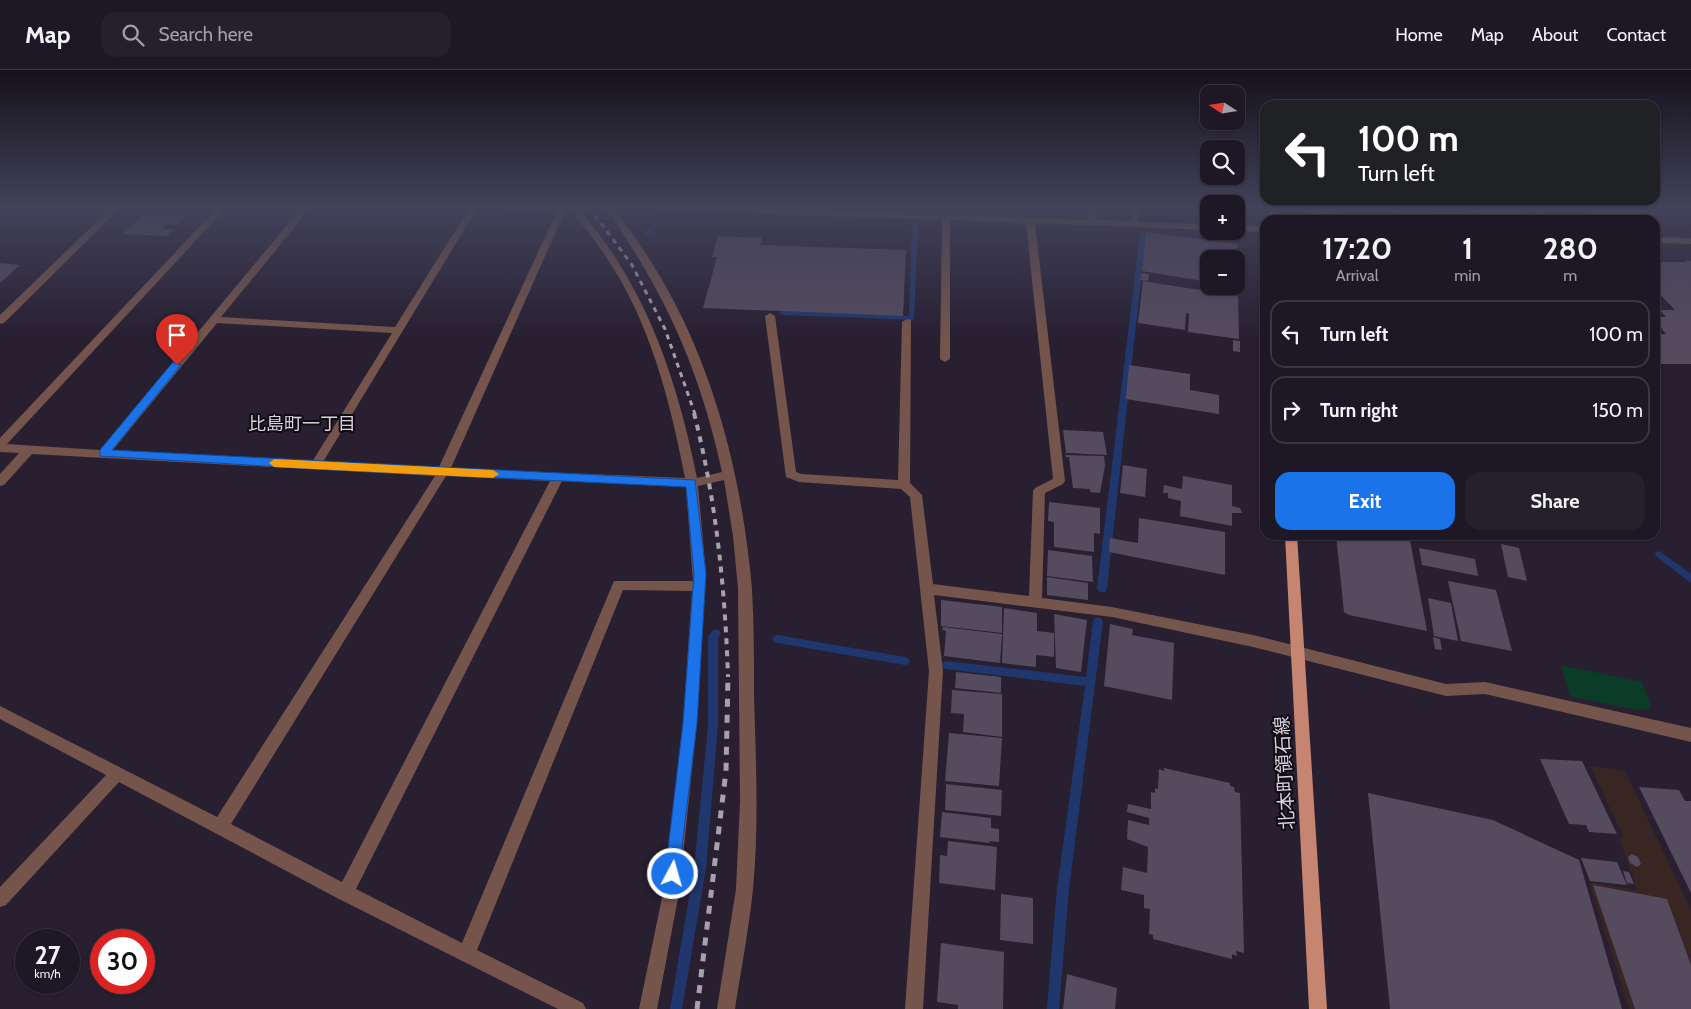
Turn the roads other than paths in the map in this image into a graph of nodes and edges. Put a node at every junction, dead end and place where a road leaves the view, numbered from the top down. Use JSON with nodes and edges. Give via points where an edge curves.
{"nodes":[{"id":1,"x":72,"y":251,"type":"edge"},
{"id":2,"x":182,"y":251,"type":"edge"},
{"id":3,"x":271,"y":251,"type":"edge"},
{"id":4,"x":447,"y":251,"type":"edge"},
{"id":5,"x":543,"y":251,"type":"edge"},
{"id":6,"x":607,"y":251,"type":"edge"},
{"id":7,"x":640,"y":251,"type":"edge"},
{"id":8,"x":946,"y":251,"type":"edge"},
{"id":9,"x":1033,"y":251,"type":"edge"},
{"id":10,"x":770,"y":316,"type":"dead end"},
{"id":11,"x":213,"y":320,"type":"junction"},
{"id":12,"x":0,"y":321,"type":"edge"},
{"id":13,"x":907,"y":322,"type":"dead end"},
{"id":14,"x":399,"y":330,"type":"junction"},
{"id":15,"x":945,"y":359,"type":"dead end"},
{"id":16,"x":0,"y":446,"type":"edge"},
{"id":17,"x":29,"y":450,"type":"junction"},
{"id":18,"x":104,"y":453,"type":"junction"},
{"id":19,"x":315,"y":466,"type":"junction"},
{"id":20,"x":443,"y":472,"type":"junction"},
{"id":21,"x":730,"y":474,"type":"junction"},
{"id":22,"x":558,"y":477,"type":"junction"},
{"id":23,"x":0,"y":482,"type":"edge"},
{"id":24,"x":692,"y":483,"type":"junction"},
{"id":25,"x":904,"y":485,"type":"junction"},
{"id":26,"x":1291,"y":540,"type":"edge"},
{"id":27,"x":698,"y":586,"type":"junction"},
{"id":28,"x":929,"y":589,"type":"junction"},
{"id":29,"x":1036,"y":603,"type":"junction"},
{"id":30,"x":1297,"y":654,"type":"junction"},
{"id":31,"x":0,"y":712,"type":"edge"},
{"id":32,"x":1691,"y":735,"type":"edge"},
{"id":33,"x":118,"y":773,"type":"junction"},
{"id":34,"x":221,"y":826,"type":"junction"},
{"id":35,"x":345,"y":893,"type":"junction"},
{"id":36,"x":0,"y":899,"type":"edge"},
{"id":37,"x":466,"y":955,"type":"junction"},
{"id":38,"x":577,"y":1009,"type":"edge"},
{"id":39,"x":648,"y":1009,"type":"edge"},
{"id":40,"x":726,"y":1009,"type":"edge"},
{"id":41,"x":914,"y":1009,"type":"edge"},
{"id":42,"x":1318,"y":1009,"type":"edge"}],
"edges":[{"from":1,"to":12,"type":"street"},
{"from":2,"to":16,"type":"street"},
{"from":3,"to":11,"type":"street"},
{"from":4,"to":14,"type":"street"},
{"from":5,"to":20,"type":"street"},
{"from":6,"to":24,"type":"street","via":[[630,290],[658,352],[680,422]]},
{"from":7,"to":21,"type":"street","via":[[686,334],[711,399]]},
{"from":8,"to":15,"type":"street"},
{"from":9,"to":29,"type":"street","via":[[1059,481],[1038,491]]},
{"from":10,"to":25,"type":"street","via":[[790,474],[799,478]]},
{"from":11,"to":14,"type":"street"},
{"from":11,"to":18,"type":"street"},
{"from":13,"to":25,"type":"street"},
{"from":14,"to":19,"type":"street"},
{"from":16,"to":17,"type":"street"},
{"from":17,"to":18,"type":"street"},
{"from":17,"to":23,"type":"street"},
{"from":18,"to":19,"type":"street"},
{"from":19,"to":20,"type":"street"},
{"from":20,"to":22,"type":"street"},
{"from":20,"to":34,"type":"street"},
{"from":21,"to":24,"type":"street"},
{"from":21,"to":40,"type":"street","via":[[745,589],[748,753],[746,874]]},
{"from":22,"to":24,"type":"street"},
{"from":22,"to":35,"type":"street"},
{"from":24,"to":27,"type":"street","via":[[700,574]]},
{"from":25,"to":28,"type":"street","via":[[916,495]]},
{"from":26,"to":30,"type":"main road","name":"北本町領石線"},
{"from":27,"to":37,"type":"street","via":[[620,584]]},
{"from":27,"to":39,"type":"street","via":[[690,723],[672,884]]},
{"from":28,"to":29,"type":"street"},
{"from":28,"to":41,"type":"street","via":[[936,671]]},
{"from":29,"to":30,"type":"street","via":[[1112,612],[1253,641]]},
{"from":30,"to":32,"type":"street","via":[[1446,690],[1485,688]]},
{"from":30,"to":42,"type":"main road","name":"北本町領石線"},
{"from":31,"to":33,"type":"street"},
{"from":33,"to":34,"type":"street"},
{"from":33,"to":36,"type":"street"},
{"from":34,"to":35,"type":"street"},
{"from":35,"to":37,"type":"street"},
{"from":37,"to":38,"type":"street"}]}
